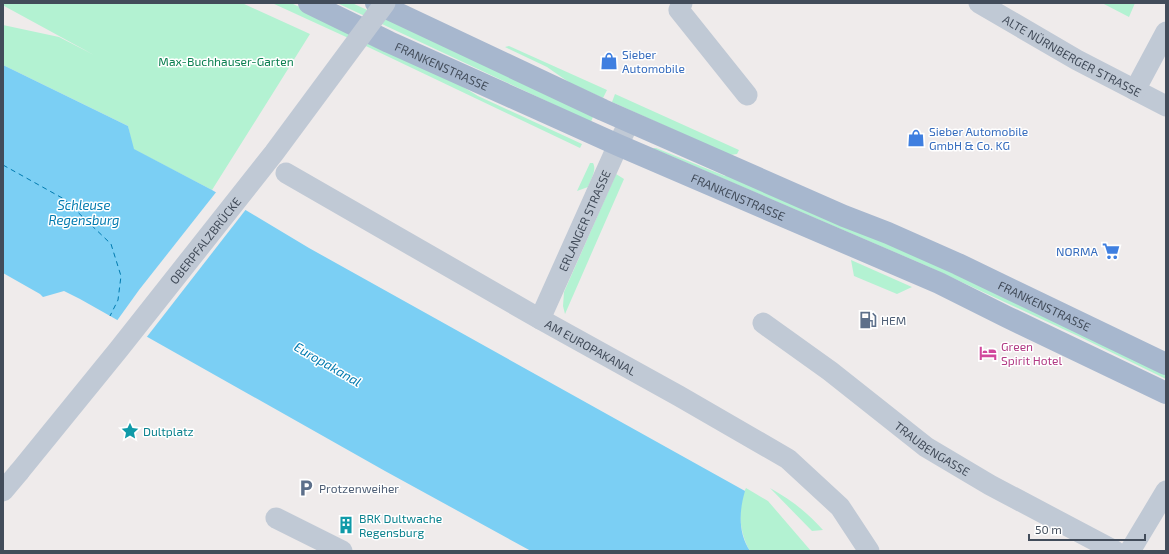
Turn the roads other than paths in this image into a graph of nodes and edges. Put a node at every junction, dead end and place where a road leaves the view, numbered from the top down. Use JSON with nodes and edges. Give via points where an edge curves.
{"nodes":[{"id":1,"x":309,"y":3,"type":"edge"},
{"id":2,"x":376,"y":3,"type":"edge"},
{"id":3,"x":386,"y":3,"type":"edge"},
{"id":4,"x":682,"y":3,"type":"edge"},
{"id":5,"x":979,"y":3,"type":"edge"},
{"id":6,"x":1166,"y":32,"type":"edge"},
{"id":7,"x":1135,"y":90,"type":"junction"},
{"id":8,"x":747,"y":95,"type":"dead end"},
{"id":9,"x":1166,"y":106,"type":"edge"},
{"id":10,"x":629,"y":122,"type":"junction"},
{"id":11,"x":618,"y":145,"type":"junction"},
{"id":12,"x":286,"y":173,"type":"dead end"},
{"id":13,"x":540,"y":319,"type":"junction"},
{"id":14,"x":763,"y":323,"type":"dead end"},
{"id":15,"x":1166,"y":364,"type":"edge"},
{"id":16,"x":1166,"y":393,"type":"edge"},
{"id":17,"x":3,"y":491,"type":"edge"},
{"id":18,"x":1166,"y":492,"type":"edge"},
{"id":19,"x":276,"y":518,"type":"dead end"},
{"id":20,"x":342,"y":551,"type":"edge"},
{"id":21,"x":868,"y":551,"type":"edge"},
{"id":22,"x":1115,"y":551,"type":"edge"},
{"id":23,"x":1130,"y":551,"type":"edge"}],
"edges":[{"from":1,"to":11,"type":"main road","name":"FRANKENSTRASSE","via":[[389,42]]},
{"from":2,"to":10,"type":"main road","name":"FRANKENSTRASSE"},
{"from":3,"to":17,"type":"street","name":"OBERPFALZBRÜCKE","bridge":true,"via":[[270,159]]},
{"from":4,"to":8,"type":"street","via":[[679,10]]},
{"from":5,"to":7,"type":"street","name":"ALTE NÜRNBERGER STRASSE","via":[[1077,60]]},
{"from":6,"to":7,"type":"street"},
{"from":7,"to":9,"type":"street","name":"ALTE NÜRNBERGER STRASSE"},
{"from":10,"to":11,"type":"street","name":"ERLANGER STRASSE"},
{"from":10,"to":15,"type":"main road","name":"FRANKENSTRASSE","via":[[958,264]]},
{"from":11,"to":13,"type":"street","name":"ERLANGER STRASSE"},
{"from":11,"to":16,"type":"main road","name":"FRANKENSTRASSE","via":[[939,283]]},
{"from":12,"to":13,"type":"street","name":"AM EUROPAKANAL"},
{"from":13,"to":21,"type":"street","name":"AM EUROPAKANAL","via":[[788,459],[840,507]]},
{"from":14,"to":22,"type":"street","name":"TRAUBENGASSE","via":[[830,371],[926,447],[990,485]]},
{"from":18,"to":23,"type":"street"},
{"from":19,"to":20,"type":"street"}]}
